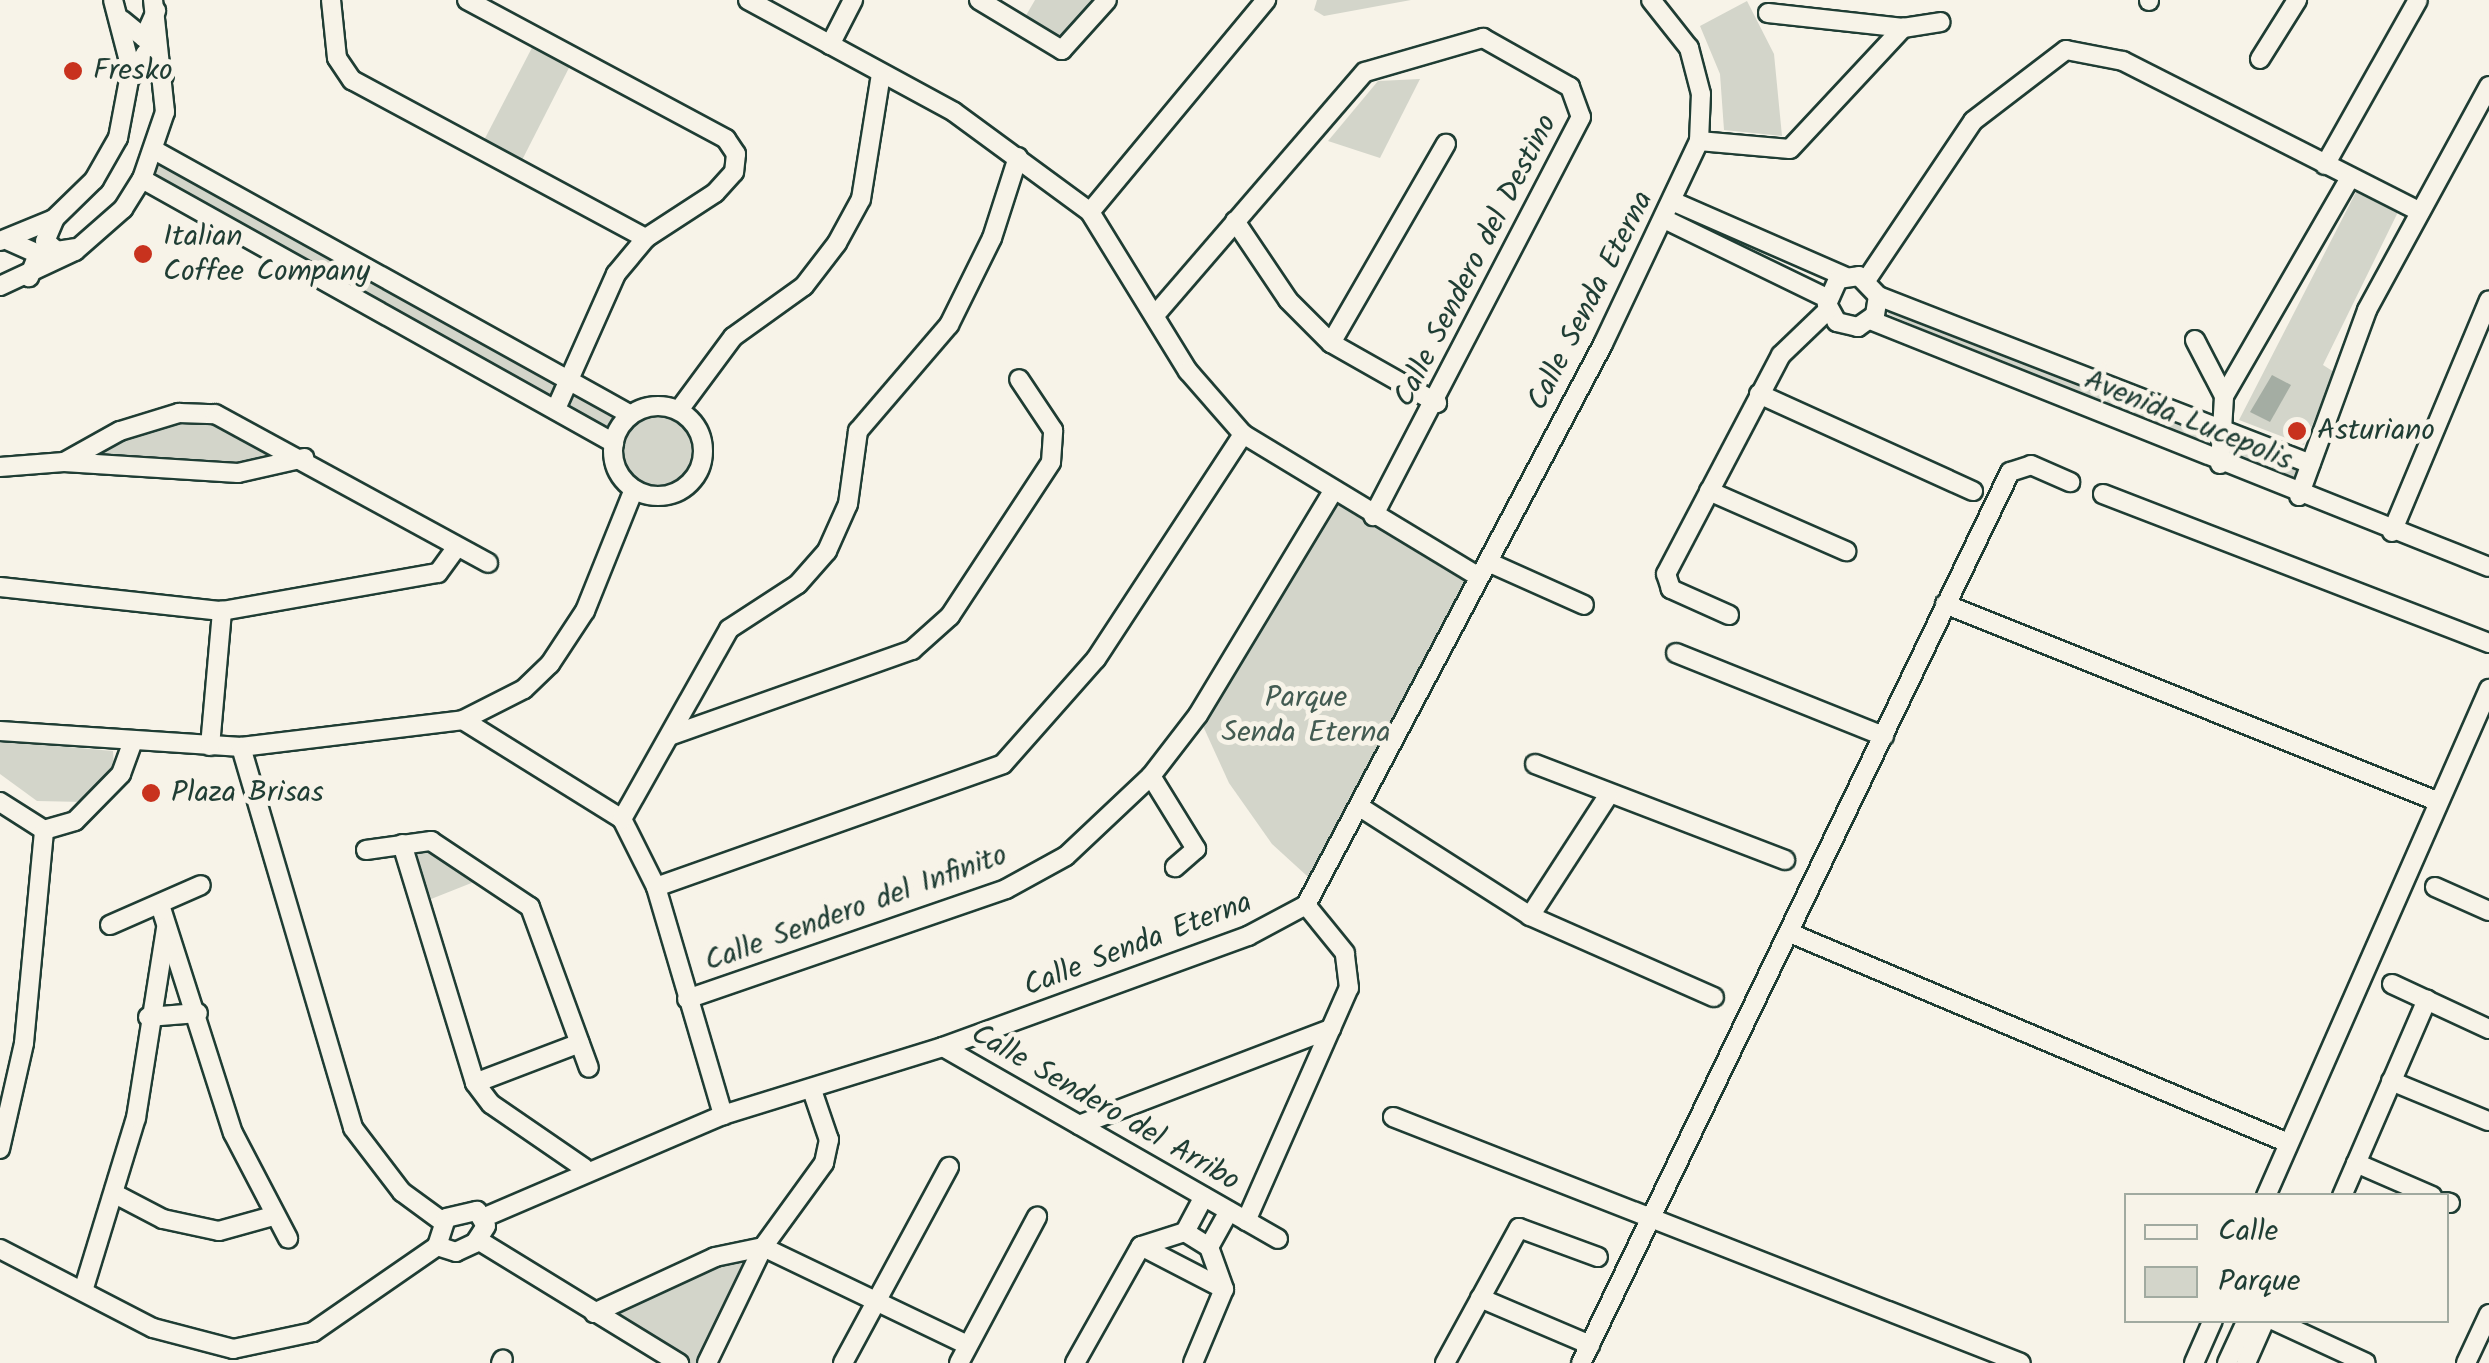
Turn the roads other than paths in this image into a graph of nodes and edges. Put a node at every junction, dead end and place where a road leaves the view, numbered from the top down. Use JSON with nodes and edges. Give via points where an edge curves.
{"nodes":[{"id":1,"x":331,"y":0,"type":"edge"},
{"id":2,"x":467,"y":0,"type":"edge"},
{"id":3,"x":748,"y":0,"type":"edge"},
{"id":4,"x":853,"y":0,"type":"edge"},
{"id":5,"x":979,"y":0,"type":"edge"},
{"id":6,"x":1107,"y":0,"type":"edge"},
{"id":7,"x":1266,"y":0,"type":"edge"},
{"id":8,"x":1651,"y":0,"type":"edge"},
{"id":9,"x":2296,"y":0,"type":"edge"},
{"id":10,"x":2418,"y":0,"type":"edge"},
{"id":11,"x":154,"y":6,"type":"edge"},
{"id":12,"x":116,"y":8,"type":"edge"},
{"id":13,"x":1768,"y":12,"type":"dead end"},
{"id":14,"x":1941,"y":22,"type":"dead end"},
{"id":15,"x":1902,"y":28,"type":"junction"},
{"id":16,"x":830,"y":45,"type":"junction"},
{"id":17,"x":2260,"y":59,"type":"dead end"},
{"id":18,"x":880,"y":74,"type":"junction"},
{"id":19,"x":166,"y":80,"type":"junction"},
{"id":20,"x":130,"y":84,"type":"junction"},
{"id":21,"x":2489,"y":86,"type":"edge"},
{"id":22,"x":1699,"y":141,"type":"junction"},
{"id":23,"x":1446,"y":144,"type":"dead end"},
{"id":24,"x":156,"y":151,"type":"junction"},
{"id":25,"x":1018,"y":157,"type":"junction"},
{"id":26,"x":2325,"y":166,"type":"junction"},
{"id":27,"x":142,"y":178,"type":"junction"},
{"id":28,"x":2350,"y":178,"type":"junction"},
{"id":29,"x":1668,"y":210,"type":"junction"},
{"id":30,"x":1090,"y":212,"type":"junction"},
{"id":31,"x":2420,"y":212,"type":"junction"},
{"id":32,"x":56,"y":218,"type":"junction"},
{"id":33,"x":1235,"y":222,"type":"junction"},
{"id":34,"x":646,"y":238,"type":"junction"},
{"id":35,"x":2,"y":241,"type":"edge"},
{"id":36,"x":79,"y":248,"type":"junction"},
{"id":37,"x":1780,"y":248,"type":"junction"},
{"id":38,"x":355,"y":259,"type":"junction"},
{"id":39,"x":1770,"y":270,"type":"junction"},
{"id":40,"x":1844,"y":276,"type":"junction"},
{"id":41,"x":29,"y":277,"type":"junction"},
{"id":42,"x":1866,"y":278,"type":"junction"},
{"id":43,"x":0,"y":286,"type":"edge"},
{"id":44,"x":338,"y":288,"type":"junction"},
{"id":45,"x":1878,"y":296,"type":"junction"},
{"id":46,"x":2489,"y":300,"type":"edge"},
{"id":47,"x":1828,"y":304,"type":"junction"},
{"id":48,"x":1155,"y":315,"type":"junction"},
{"id":49,"x":1870,"y":320,"type":"junction"},
{"id":50,"x":2195,"y":340,"type":"dead end"},
{"id":51,"x":1331,"y":343,"type":"junction"},
{"id":52,"x":571,"y":376,"type":"junction"},
{"id":53,"x":1019,"y":379,"type":"dead end"},
{"id":54,"x":1760,"y":394,"type":"junction"},
{"id":55,"x":2224,"y":396,"type":"junction"},
{"id":56,"x":1436,"y":402,"type":"junction"},
{"id":57,"x":556,"y":409,"type":"junction"},
{"id":58,"x":678,"y":410,"type":"junction"},
{"id":59,"x":631,"y":414,"type":"junction"},
{"id":60,"x":2220,"y":430,"type":"junction"},
{"id":61,"x":1243,"y":434,"type":"junction"},
{"id":62,"x":614,"y":442,"type":"junction"},
{"id":63,"x":304,"y":458,"type":"junction"},
{"id":64,"x":64,"y":462,"type":"junction"},
{"id":65,"x":2220,"y":464,"type":"junction"},
{"id":66,"x":2310,"y":464,"type":"junction"},
{"id":67,"x":0,"y":467,"type":"edge"},
{"id":68,"x":2070,"y":482,"type":"dead end"},
{"id":69,"x":634,"y":489,"type":"junction"},
{"id":70,"x":1972,"y":490,"type":"dead end"},
{"id":71,"x":1709,"y":491,"type":"junction"},
{"id":72,"x":1332,"y":493,"type":"junction"},
{"id":73,"x":2103,"y":494,"type":"dead end"},
{"id":74,"x":2299,"y":496,"type":"junction"},
{"id":75,"x":1373,"y":516,"type":"junction"},
{"id":76,"x":2392,"y":532,"type":"junction"},
{"id":77,"x":456,"y":548,"type":"junction"},
{"id":78,"x":1846,"y":551,"type":"dead end"},
{"id":79,"x":488,"y":563,"type":"dead end"},
{"id":80,"x":2488,"y":568,"type":"edge"},
{"id":81,"x":1483,"y":570,"type":"junction"},
{"id":82,"x":0,"y":588,"type":"edge"},
{"id":83,"x":1945,"y":604,"type":"junction"},
{"id":84,"x":1584,"y":605,"type":"dead end"},
{"id":85,"x":222,"y":611,"type":"junction"},
{"id":86,"x":1728,"y":615,"type":"dead end"},
{"id":87,"x":2489,"y":643,"type":"edge"},
{"id":88,"x":1676,"y":653,"type":"dead end"},
{"id":89,"x":2489,"y":689,"type":"edge"},
{"id":90,"x":463,"y":720,"type":"junction"},
{"id":91,"x":0,"y":731,"type":"edge"},
{"id":92,"x":672,"y":734,"type":"junction"},
{"id":93,"x":1884,"y":736,"type":"junction"},
{"id":94,"x":133,"y":741,"type":"junction"},
{"id":95,"x":210,"y":746,"type":"junction"},
{"id":96,"x":241,"y":747,"type":"junction"},
{"id":97,"x":1535,"y":764,"type":"dead end"},
{"id":98,"x":1150,"y":776,"type":"junction"},
{"id":99,"x":1608,"y":796,"type":"junction"},
{"id":100,"x":0,"y":802,"type":"edge"},
{"id":101,"x":2439,"y":802,"type":"junction"},
{"id":102,"x":1363,"y":809,"type":"junction"},
{"id":103,"x":622,"y":820,"type":"junction"},
{"id":104,"x":44,"y":830,"type":"junction"},
{"id":105,"x":402,"y":844,"type":"junction"},
{"id":106,"x":366,"y":850,"type":"dead end"},
{"id":107,"x":1785,"y":860,"type":"dead end"},
{"id":108,"x":1175,"y":866,"type":"dead end"},
{"id":109,"x":201,"y":885,"type":"dead end"},
{"id":110,"x":656,"y":887,"type":"junction"},
{"id":111,"x":2435,"y":887,"type":"dead end"},
{"id":112,"x":1306,"y":905,"type":"junction"},
{"id":113,"x":160,"y":908,"type":"junction"},
{"id":114,"x":2488,"y":908,"type":"edge"},
{"id":115,"x":1530,"y":916,"type":"junction"},
{"id":116,"x":110,"y":925,"type":"dead end"},
{"id":117,"x":166,"y":928,"type":"junction"},
{"id":118,"x":1790,"y":933,"type":"junction"},
{"id":119,"x":2392,"y":984,"type":"dead end"},
{"id":120,"x":1714,"y":997,"type":"dead end"},
{"id":121,"x":687,"y":999,"type":"junction"},
{"id":122,"x":2427,"y":1000,"type":"junction"},
{"id":123,"x":198,"y":1013,"type":"junction"},
{"id":124,"x":148,"y":1017,"type":"junction"},
{"id":125,"x":1331,"y":1029,"type":"junction"},
{"id":126,"x":2489,"y":1029,"type":"edge"},
{"id":127,"x":580,"y":1043,"type":"junction"},
{"id":128,"x":943,"y":1047,"type":"junction"},
{"id":129,"x":589,"y":1068,"type":"dead end"},
{"id":130,"x":2391,"y":1081,"type":"junction"},
{"id":131,"x":475,"y":1082,"type":"junction"},
{"id":132,"x":812,"y":1090,"type":"junction"},
{"id":133,"x":723,"y":1115,"type":"junction"},
{"id":134,"x":1393,"y":1117,"type":"dead end"},
{"id":135,"x":2488,"y":1121,"type":"edge"},
{"id":136,"x":1079,"y":1125,"type":"junction"},
{"id":137,"x":2288,"y":1144,"type":"junction"},
{"id":138,"x":0,"y":1149,"type":"edge"},
{"id":139,"x":2356,"y":1163,"type":"junction"},
{"id":140,"x":949,"y":1167,"type":"dead end"},
{"id":141,"x":584,"y":1168,"type":"junction"},
{"id":142,"x":2267,"y":1193,"type":"edge"},
{"id":143,"x":2343,"y":1193,"type":"edge"},
{"id":144,"x":2427,"y":1193,"type":"edge"},
{"id":145,"x":115,"y":1194,"type":"junction"},
{"id":146,"x":1204,"y":1197,"type":"junction"},
{"id":147,"x":1230,"y":1211,"type":"junction"},
{"id":148,"x":273,"y":1216,"type":"junction"},
{"id":149,"x":1036,"y":1216,"type":"dead end"},
{"id":150,"x":485,"y":1217,"type":"junction"},
{"id":151,"x":1652,"y":1218,"type":"junction"},
{"id":152,"x":1246,"y":1221,"type":"junction"},
{"id":153,"x":443,"y":1222,"type":"junction"},
{"id":154,"x":1185,"y":1232,"type":"junction"},
{"id":155,"x":288,"y":1238,"type":"dead end"},
{"id":156,"x":478,"y":1240,"type":"junction"},
{"id":157,"x":1278,"y":1240,"type":"dead end"},
{"id":158,"x":437,"y":1246,"type":"junction"},
{"id":159,"x":1141,"y":1246,"type":"junction"},
{"id":160,"x":1209,"y":1246,"type":"junction"},
{"id":161,"x":763,"y":1248,"type":"junction"},
{"id":162,"x":0,"y":1249,"type":"edge"},
{"id":163,"x":1598,"y":1258,"type":"dead end"},
{"id":164,"x":1224,"y":1289,"type":"junction"},
{"id":165,"x":82,"y":1291,"type":"junction"},
{"id":166,"x":1480,"y":1298,"type":"junction"},
{"id":167,"x":876,"y":1301,"type":"junction"},
{"id":168,"x":594,"y":1313,"type":"junction"},
{"id":169,"x":2489,"y":1314,"type":"edge"},
{"id":170,"x":2211,"y":1323,"type":"edge"},
{"id":171,"x":2246,"y":1323,"type":"edge"},
{"id":172,"x":2263,"y":1323,"type":"edge"},
{"id":173,"x":2280,"y":1323,"type":"edge"},
{"id":174,"x":968,"y":1345,"type":"junction"},
{"id":175,"x":1590,"y":1345,"type":"junction"},
{"id":176,"x":233,"y":1349,"type":"junction"},
{"id":177,"x":2235,"y":1362,"type":"edge"},
{"id":178,"x":252,"y":1363,"type":"edge"},
{"id":179,"x":679,"y":1363,"type":"edge"},
{"id":180,"x":706,"y":1363,"type":"edge"},
{"id":181,"x":842,"y":1363,"type":"edge"},
{"id":182,"x":959,"y":1363,"type":"edge"},
{"id":183,"x":1075,"y":1363,"type":"edge"},
{"id":184,"x":1194,"y":1363,"type":"edge"},
{"id":185,"x":1446,"y":1363,"type":"edge"},
{"id":186,"x":1582,"y":1363,"type":"edge"},
{"id":187,"x":2021,"y":1363,"type":"edge"},
{"id":188,"x":2194,"y":1363,"type":"edge"},
{"id":189,"x":2366,"y":1363,"type":"edge"},
{"id":190,"x":2466,"y":1363,"type":"edge"}],
"edges":[{"from":1,"to":34,"type":"street","via":[[337,58],[352,80]]},
{"from":2,"to":34,"type":"street","via":[[726,139],[736,154],[734,172]]},
{"from":3,"to":16,"type":"street"},
{"from":4,"to":16,"type":"street"},
{"from":5,"to":6,"type":"street","via":[[1062,50]]},
{"from":7,"to":30,"type":"street"},
{"from":8,"to":22,"type":"street","name":"Calle Senda Eterna","via":[[1688,48],[1701,94]]},
{"from":9,"to":17,"type":"street"},
{"from":10,"to":26,"type":"street"},
{"from":11,"to":12,"type":"street","via":[[144,38]]},
{"from":11,"to":19,"type":"street"},
{"from":12,"to":20,"type":"street"},
{"from":13,"to":15,"type":"street"},
{"from":14,"to":15,"type":"street"},
{"from":15,"to":22,"type":"street","via":[[1790,149]]},
{"from":16,"to":18,"type":"street"},
{"from":18,"to":25,"type":"street"},
{"from":18,"to":58,"type":"street","via":[[861,199],[837,243],[804,286],[734,338]]},
{"from":19,"to":20,"type":"street","via":[[146,53]]},
{"from":19,"to":24,"type":"street"},
{"from":20,"to":32,"type":"street","via":[[118,138],[94,180]]},
{"from":21,"to":31,"type":"street"},
{"from":22,"to":29,"type":"street","name":"Calle Senda Eterna"},
{"from":23,"to":51,"type":"street"},
{"from":24,"to":27,"type":"street"},
{"from":24,"to":38,"type":"street"},
{"from":25,"to":30,"type":"street"},
{"from":25,"to":92,"type":"street","via":[[992,238],[949,325],[858,431],[848,504],[826,551],[798,584],[728,629]]},
{"from":26,"to":28,"type":"street"},
{"from":26,"to":42,"type":"street","via":[[2123,61],[2066,50],[1973,121]]},
{"from":27,"to":36,"type":"street","via":[[123,209]]},
{"from":27,"to":44,"type":"street"},
{"from":28,"to":31,"type":"street"},
{"from":28,"to":55,"type":"street"},
{"from":29,"to":37,"type":"street"},
{"from":29,"to":39,"type":"street","name":"Avenida Lucepolis"},
{"from":29,"to":81,"type":"street","name":"Calle Senda Eterna"},
{"from":30,"to":48,"type":"street"},
{"from":31,"to":66,"type":"street","via":[[2368,310]]},
{"from":32,"to":35,"type":"street"},
{"from":32,"to":36,"type":"street","via":[[45,241],[50,248]]},
{"from":33,"to":48,"type":"street","name":"Calle Sendero del Destino"},
{"from":33,"to":51,"type":"street","via":[[1288,300]]},
{"from":33,"to":56,"type":"street","name":"Calle Sendero del Destino","via":[[1365,72],[1482,38],[1570,87],[1581,118]]},
{"from":34,"to":52,"type":"street","via":[[595,312]]},
{"from":35,"to":41,"type":"street","via":[[34,246]]},
{"from":36,"to":41,"type":"street"},
{"from":37,"to":39,"type":"street"},
{"from":37,"to":40,"type":"street"},
{"from":38,"to":44,"type":"street"},
{"from":38,"to":52,"type":"street"},
{"from":39,"to":47,"type":"street","name":"Avenida Lucepolis"},
{"from":40,"to":42,"type":"street"},
{"from":40,"to":47,"type":"street"},
{"from":41,"to":43,"type":"street"},
{"from":42,"to":45,"type":"street"},
{"from":44,"to":57,"type":"street"},
{"from":45,"to":49,"type":"street"},
{"from":45,"to":60,"type":"street","name":"Avenida Lucepolis"},
{"from":46,"to":76,"type":"street"},
{"from":47,"to":49,"type":"street","name":"Avenida Lucepolis","via":[[1843,325]]},
{"from":47,"to":54,"type":"street","via":[[1799,332]]},
{"from":48,"to":61,"type":"street","via":[[1188,372]]},
{"from":49,"to":65,"type":"street","name":"Avenida Lucepolis"},
{"from":50,"to":55,"type":"street"},
{"from":51,"to":56,"type":"street"},
{"from":52,"to":57,"type":"street"},
{"from":52,"to":59,"type":"street"},
{"from":53,"to":92,"type":"street","via":[[1053,430],[1052,462],[950,616],[912,650]]},
{"from":54,"to":70,"type":"street"},
{"from":54,"to":71,"type":"street"},
{"from":55,"to":60,"type":"street"},
{"from":56,"to":75,"type":"street","name":"Calle Sendero del Destino"},
{"from":57,"to":62,"type":"street"},
{"from":58,"to":59,"type":"street","via":[[656,406]]},
{"from":58,"to":69,"type":"street","via":[[702,438],[700,468],[679,491]]},
{"from":59,"to":62,"type":"street"},
{"from":60,"to":65,"type":"street"},
{"from":60,"to":66,"type":"street","name":"Avenida Lucepolis"},
{"from":61,"to":72,"type":"street"},
{"from":61,"to":110,"type":"street","via":[[1096,659],[1003,764]]},
{"from":62,"to":69,"type":"street","via":[[616,470]]},
{"from":63,"to":64,"type":"street","via":[[238,473]]},
{"from":63,"to":64,"type":"street","via":[[215,414],[179,413],[120,431]]},
{"from":63,"to":77,"type":"street"},
{"from":64,"to":67,"type":"street"},
{"from":65,"to":74,"type":"street","name":"Avenida Lucepolis"},
{"from":66,"to":74,"type":"street"},
{"from":68,"to":83,"type":"street","via":[[2031,466],[2010,472]]},
{"from":69,"to":90,"type":"street","via":[[585,612],[550,664],[524,689]]},
{"from":71,"to":78,"type":"street"},
{"from":71,"to":86,"type":"street","via":[[1666,583]]},
{"from":72,"to":75,"type":"street"},
{"from":72,"to":98,"type":"street","name":"Calle Sendero del Infinito","via":[[1198,714]]},
{"from":73,"to":87,"type":"street"},
{"from":74,"to":76,"type":"street","name":"Avenida Lucepolis"},
{"from":75,"to":81,"type":"street"},
{"from":76,"to":80,"type":"street","name":"Avenida Lucepolis"},
{"from":77,"to":79,"type":"street"},
{"from":77,"to":85,"type":"street","via":[[438,573]]},
{"from":81,"to":84,"type":"street"},
{"from":81,"to":102,"type":"street","name":"Calle Senda Eterna"},
{"from":82,"to":85,"type":"street"},
{"from":83,"to":93,"type":"street"},
{"from":83,"to":101,"type":"street"},
{"from":85,"to":95,"type":"street"},
{"from":88,"to":93,"type":"street"},
{"from":89,"to":101,"type":"street"},
{"from":90,"to":96,"type":"street"},
{"from":90,"to":103,"type":"street"},
{"from":91,"to":94,"type":"street"},
{"from":92,"to":103,"type":"street"},
{"from":93,"to":118,"type":"street"},
{"from":94,"to":95,"type":"street"},
{"from":94,"to":104,"type":"street","via":[[98,804]]},
{"from":95,"to":96,"type":"street"},
{"from":96,"to":153,"type":"street","via":[[353,1128],[402,1192]]},
{"from":97,"to":99,"type":"street"},
{"from":98,"to":108,"type":"street","via":[[1196,850]]},
{"from":98,"to":121,"type":"street","name":"Calle Sendero del Infinito","via":[[1066,856],[1006,889]]},
{"from":99,"to":107,"type":"street"},
{"from":99,"to":115,"type":"street"},
{"from":100,"to":104,"type":"street"},
{"from":101,"to":137,"type":"street"},
{"from":102,"to":112,"type":"street","name":"Calle Senda Eterna"},
{"from":102,"to":115,"type":"street"},
{"from":103,"to":110,"type":"street"},
{"from":104,"to":138,"type":"street","via":[[24,1043]]},
{"from":105,"to":106,"type":"street"},
{"from":105,"to":127,"type":"street","via":[[437,843],[530,907]]},
{"from":105,"to":131,"type":"street"},
{"from":109,"to":113,"type":"street"},
{"from":110,"to":121,"type":"street"},
{"from":111,"to":114,"type":"street"},
{"from":112,"to":125,"type":"street","name":"Calle Sendero del Arribo","via":[[1351,970]]},
{"from":112,"to":128,"type":"street","name":"Calle Senda Eterna","via":[[1248,936]]},
{"from":113,"to":116,"type":"street"},
{"from":113,"to":117,"type":"street"},
{"from":115,"to":120,"type":"street"},
{"from":117,"to":123,"type":"street"},
{"from":117,"to":124,"type":"street"},
{"from":118,"to":137,"type":"street"},
{"from":118,"to":151,"type":"street"},
{"from":119,"to":122,"type":"street"},
{"from":121,"to":133,"type":"street"},
{"from":122,"to":126,"type":"street"},
{"from":122,"to":130,"type":"street"},
{"from":123,"to":124,"type":"street"},
{"from":123,"to":148,"type":"street","via":[[233,1133]]},
{"from":124,"to":145,"type":"street","via":[[136,1118]]},
{"from":125,"to":136,"type":"street"},
{"from":125,"to":152,"type":"street","name":"Calle Sendero del Arribo"},
{"from":127,"to":129,"type":"street"},
{"from":127,"to":131,"type":"street"},
{"from":128,"to":132,"type":"street","name":"Calle Senda Eterna"},
{"from":128,"to":136,"type":"street","name":"Calle Sendero del Arribo"},
{"from":130,"to":135,"type":"street"},
{"from":130,"to":139,"type":"street"},
{"from":131,"to":141,"type":"street","via":[[491,1104]]},
{"from":132,"to":133,"type":"street","name":"Calle Senda Eterna"},
{"from":132,"to":161,"type":"street","via":[[830,1140],[824,1163]]},
{"from":133,"to":141,"type":"street","name":"Calle Senda Eterna"},
{"from":134,"to":151,"type":"street"},
{"from":136,"to":146,"type":"street","name":"Calle Sendero del Arribo"},
{"from":137,"to":142,"type":"street"},
{"from":139,"to":143,"type":"street"},
{"from":139,"to":144,"type":"street"},
{"from":140,"to":167,"type":"street"},
{"from":141,"to":150,"type":"street","name":"Calle Senda Eterna"},
{"from":145,"to":148,"type":"street","via":[[163,1219],[219,1231]]},
{"from":145,"to":165,"type":"street"},
{"from":146,"to":147,"type":"street","name":"Calle Sendero del Arribo"},
{"from":146,"to":154,"type":"street"},
{"from":147,"to":152,"type":"street","name":"Calle Sendero del Arribo"},
{"from":147,"to":160,"type":"street"},
{"from":148,"to":155,"type":"street"},
{"from":149,"to":174,"type":"street"},
{"from":150,"to":153,"type":"street","name":"Calle Senda Eterna","via":[[466,1210]]},
{"from":150,"to":156,"type":"street"},
{"from":151,"to":175,"type":"street"},
{"from":151,"to":187,"type":"street"},
{"from":152,"to":157,"type":"street"},
{"from":153,"to":158,"type":"street"},
{"from":154,"to":159,"type":"street"},
{"from":154,"to":160,"type":"street"},
{"from":156,"to":158,"type":"street","via":[[456,1252]]},
{"from":156,"to":168,"type":"street"},
{"from":158,"to":176,"type":"street","via":[[313,1332]]},
{"from":159,"to":164,"type":"street"},
{"from":159,"to":183,"type":"street"},
{"from":160,"to":164,"type":"street"},
{"from":161,"to":167,"type":"street"},
{"from":161,"to":168,"type":"street","via":[[715,1257]]},
{"from":161,"to":180,"type":"street"},
{"from":162,"to":165,"type":"street"},
{"from":163,"to":166,"type":"street","via":[[1522,1226]]},
{"from":164,"to":184,"type":"street"},
{"from":165,"to":176,"type":"street","via":[[153,1328]]},
{"from":166,"to":175,"type":"street"},
{"from":166,"to":185,"type":"street"},
{"from":167,"to":174,"type":"street"},
{"from":167,"to":181,"type":"street"},
{"from":168,"to":179,"type":"street"},
{"from":169,"to":190,"type":"street"},
{"from":170,"to":188,"type":"street"},
{"from":171,"to":177,"type":"street"},
{"from":172,"to":177,"type":"street"},
{"from":173,"to":189,"type":"street"},
{"from":174,"to":182,"type":"street"},
{"from":175,"to":186,"type":"street"},
{"from":176,"to":178,"type":"street"}]}
